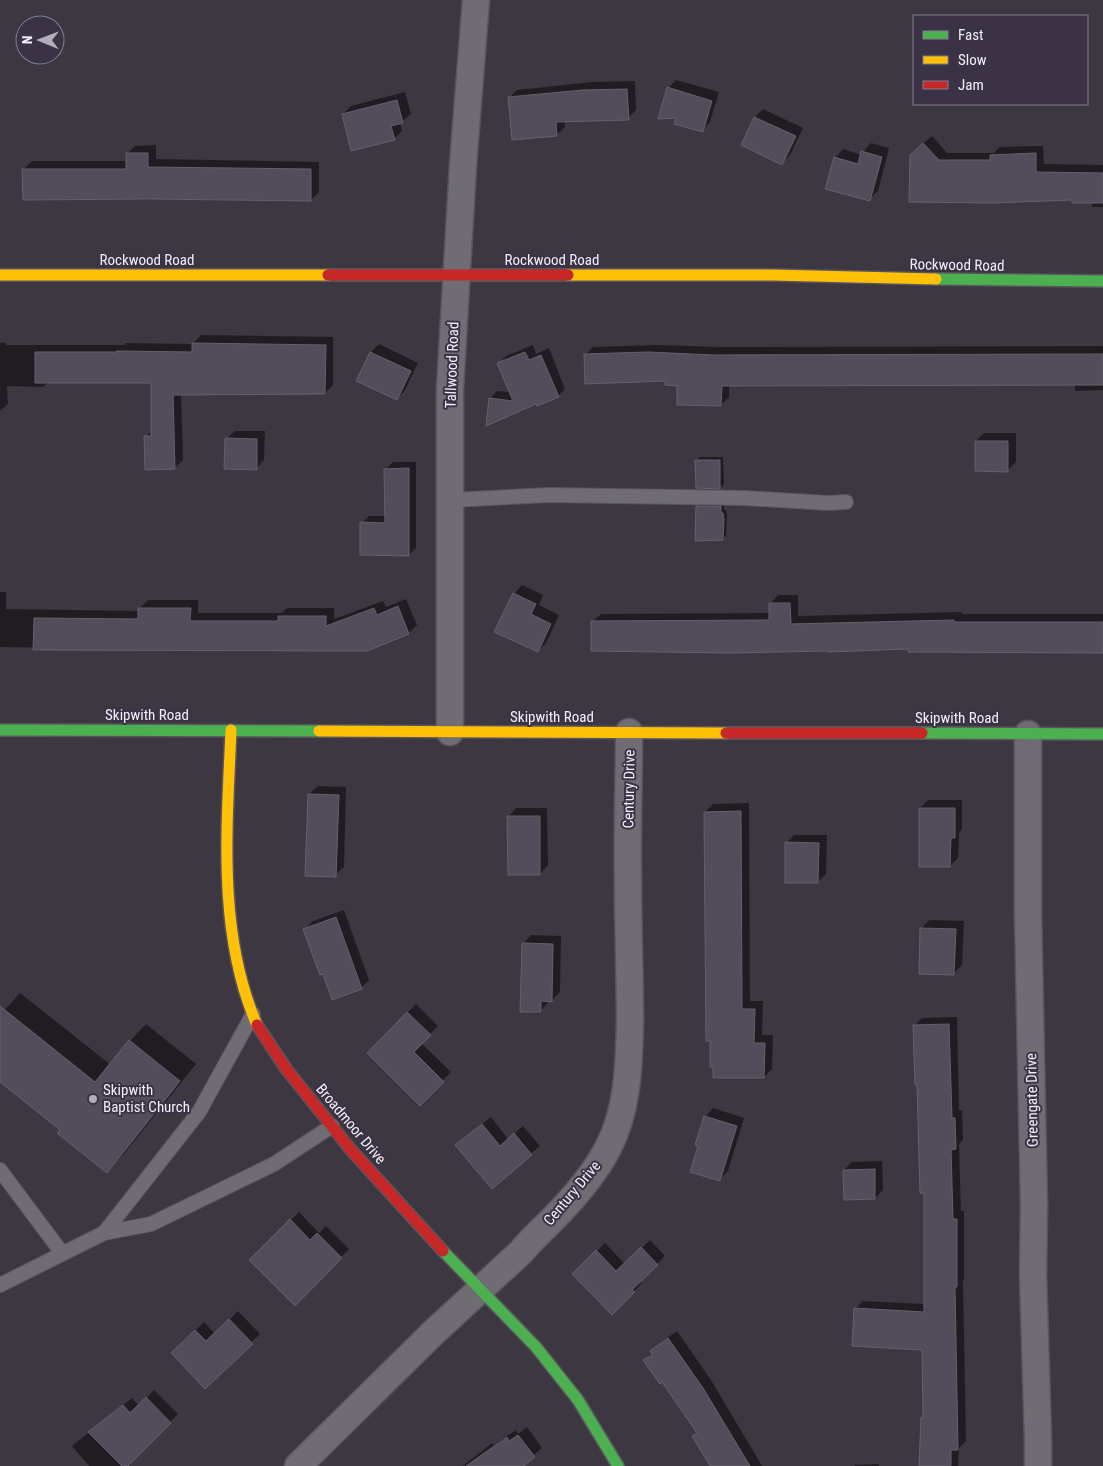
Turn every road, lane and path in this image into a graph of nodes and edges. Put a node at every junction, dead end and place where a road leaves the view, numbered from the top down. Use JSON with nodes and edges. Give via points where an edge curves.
{"nodes":[{"id":1,"x":476,"y":0,"type":"edge"},
{"id":2,"x":0,"y":275,"type":"edge"},
{"id":3,"x":456,"y":275,"type":"junction"},
{"id":4,"x":1103,"y":281,"type":"edge"},
{"id":5,"x":451,"y":500,"type":"junction"},
{"id":6,"x":846,"y":502,"type":"dead end"},
{"id":7,"x":0,"y":730,"type":"edge"},
{"id":8,"x":231,"y":730,"type":"junction"},
{"id":9,"x":450,"y":732,"type":"junction"},
{"id":10,"x":629,"y":732,"type":"junction"},
{"id":11,"x":1028,"y":734,"type":"junction"},
{"id":12,"x":1103,"y":734,"type":"edge"},
{"id":13,"x":252,"y":1014,"type":"junction"},
{"id":14,"x":332,"y":1126,"type":"junction"},
{"id":15,"x":0,"y":1170,"type":"edge"},
{"id":16,"x":104,"y":1233,"type":"junction"},
{"id":17,"x":62,"y":1253,"type":"junction"},
{"id":18,"x":0,"y":1285,"type":"edge"},
{"id":19,"x":480,"y":1290,"type":"junction"},
{"id":20,"x":298,"y":1466,"type":"edge"},
{"id":21,"x":618,"y":1466,"type":"edge"},
{"id":22,"x":1038,"y":1466,"type":"edge"}],
"edges":[{"from":1,"to":3,"type":"street","name":"Tallwood Road"},
{"from":2,"to":3,"type":"street","name":"Rockwood Road"},
{"from":3,"to":4,"type":"street","name":"Rockwood Road","via":[[773,275]]},
{"from":3,"to":5,"type":"street","name":"Tallwood Road","via":[[450,389]]},
{"from":5,"to":6,"type":"lane","via":[[549,495]]},
{"from":5,"to":9,"type":"street","name":"Tallwood Road"},
{"from":7,"to":8,"type":"street","name":"Skipwith Road"},
{"from":8,"to":9,"type":"street","name":"Skipwith Road"},
{"from":8,"to":13,"type":"street","name":"Broadmoor Drive","via":[[230,920],[236,964]]},
{"from":9,"to":10,"type":"street","name":"Skipwith Road"},
{"from":10,"to":11,"type":"street","name":"Skipwith Road"},
{"from":10,"to":19,"type":"street","name":"Century Drive","via":[[630,977],[626,1095],[608,1148],[592,1174],[551,1221]]},
{"from":11,"to":12,"type":"street","name":"Skipwith Road"},
{"from":11,"to":22,"type":"street","name":"Greengate Drive","via":[[1034,1206],[1032,1274]]},
{"from":13,"to":14,"type":"street","name":"Broadmoor Drive","via":[[287,1070]]},
{"from":13,"to":16,"type":"lane","via":[[199,1112]]},
{"from":14,"to":16,"type":"lane","via":[[274,1164],[152,1224]]},
{"from":14,"to":19,"type":"street","name":"Broadmoor Drive"},
{"from":15,"to":17,"type":"lane"},
{"from":16,"to":17,"type":"lane"},
{"from":17,"to":18,"type":"lane"},
{"from":19,"to":20,"type":"street","name":"Century Drive"},
{"from":19,"to":21,"type":"street","name":"Broadmoor Drive","via":[[536,1347],[578,1400]]}]}
